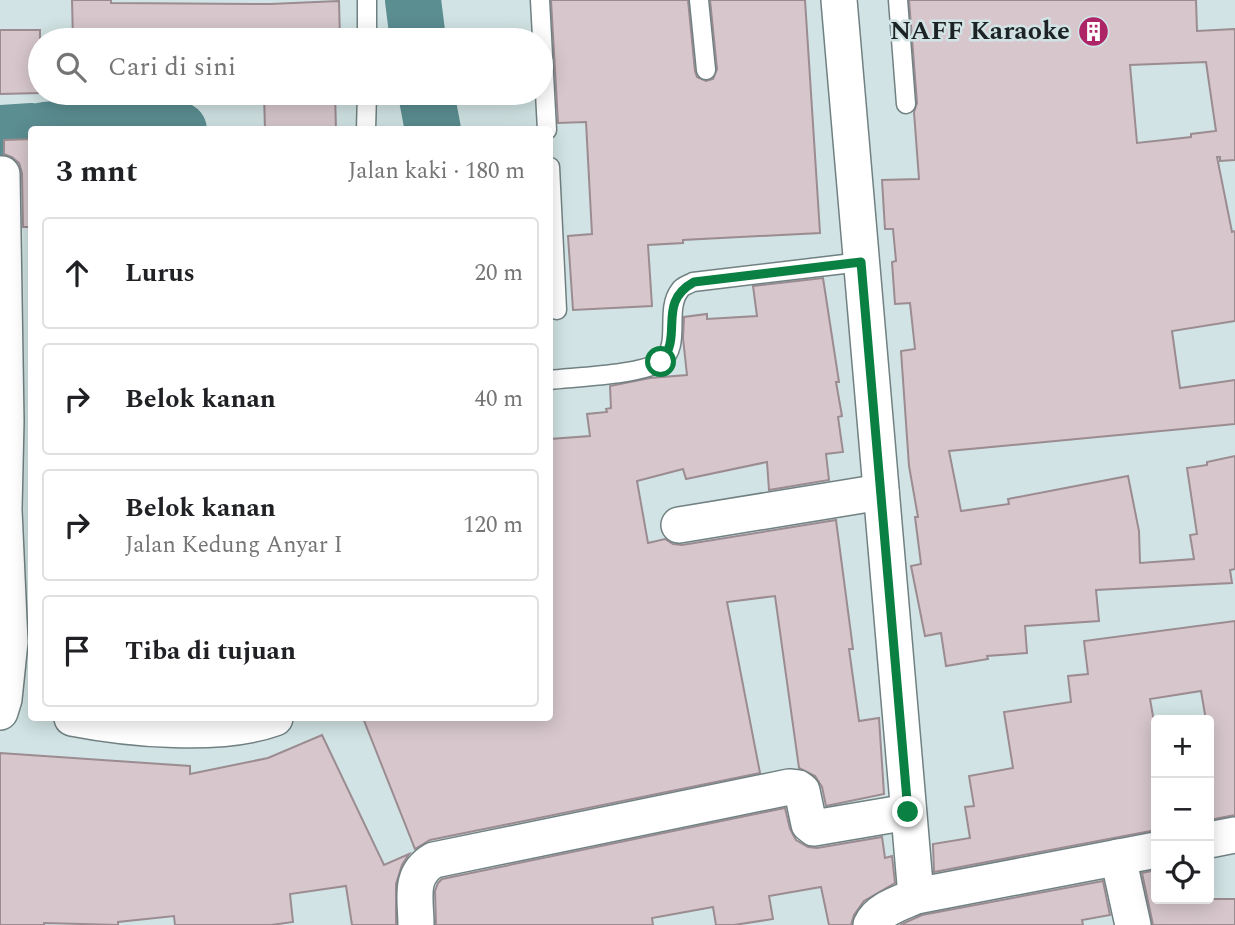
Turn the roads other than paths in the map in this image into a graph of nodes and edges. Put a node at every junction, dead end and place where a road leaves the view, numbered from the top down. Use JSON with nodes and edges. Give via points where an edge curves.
{"nodes":[{"id":1,"x":367,"y":0,"type":"edge"},
{"id":2,"x":540,"y":0,"type":"edge"},
{"id":3,"x":699,"y":0,"type":"edge"},
{"id":4,"x":839,"y":0,"type":"edge"},
{"id":5,"x":898,"y":0,"type":"edge"},
{"id":6,"x":367,"y":28,"type":"edge"},
{"id":7,"x":542,"y":28,"type":"edge"},
{"id":8,"x":706,"y":70,"type":"dead end"},
{"id":9,"x":906,"y":104,"type":"dead end"},
{"id":10,"x":367,"y":105,"type":"edge"},
{"id":11,"x":546,"y":105,"type":"edge"},
{"id":12,"x":366,"y":126,"type":"edge"},
{"id":13,"x":547,"y":126,"type":"edge"},
{"id":14,"x":2,"y":174,"type":"dead end"},
{"id":15,"x":553,"y":228,"type":"edge"},
{"id":16,"x":861,"y":262,"type":"junction"},
{"id":17,"x":557,"y":310,"type":"dead end"},
{"id":18,"x":553,"y":380,"type":"edge"},
{"id":19,"x":13,"y":421,"type":"edge"},
{"id":20,"x":881,"y":492,"type":"junction"},
{"id":21,"x":678,"y":524,"type":"dead end"},
{"id":22,"x":12,"y":706,"type":"edge"},
{"id":23,"x":91,"y":721,"type":"edge"},
{"id":24,"x":267,"y":721,"type":"edge"},
{"id":25,"x":220,"y":723,"type":"edge"},
{"id":26,"x":908,"y":812,"type":"junction"},
{"id":27,"x":1235,"y":835,"type":"edge"},
{"id":28,"x":1214,"y":839,"type":"edge"},
{"id":29,"x":1151,"y":851,"type":"edge"},
{"id":30,"x":1118,"y":857,"type":"junction"},
{"id":31,"x":916,"y":896,"type":"junction"},
{"id":32,"x":416,"y":925,"type":"edge"},
{"id":33,"x":871,"y":925,"type":"edge"},
{"id":34,"x":1133,"y":925,"type":"edge"}],
"edges":[{"from":1,"to":6,"type":"lane"},
{"from":2,"to":7,"type":"lane"},
{"from":3,"to":8,"type":"lane"},
{"from":4,"to":16,"type":"street"},
{"from":5,"to":9,"type":"lane"},
{"from":10,"to":12,"type":"lane"},
{"from":11,"to":13,"type":"lane"},
{"from":14,"to":19,"type":"street"},
{"from":15,"to":17,"type":"lane"},
{"from":16,"to":18,"type":"lane","via":[[694,282],[680,289],[672,309],[670,351],[661,362],[641,369]]},
{"from":16,"to":20,"type":"street"},
{"from":19,"to":22,"type":"street","via":[[4,510]]},
{"from":20,"to":21,"type":"street"},
{"from":20,"to":26,"type":"street"},
{"from":23,"to":25,"type":"street","via":[[140,729]]},
{"from":24,"to":25,"type":"street"},
{"from":26,"to":31,"type":"street"},
{"from":26,"to":32,"type":"street","via":[[814,828],[809,824],[802,791],[789,787],[434,860],[416,879]]},
{"from":27,"to":28,"type":"street"},
{"from":29,"to":30,"type":"street"},
{"from":30,"to":31,"type":"street"},
{"from":30,"to":34,"type":"street"},
{"from":31,"to":33,"type":"street","via":[[885,911]]}]}
